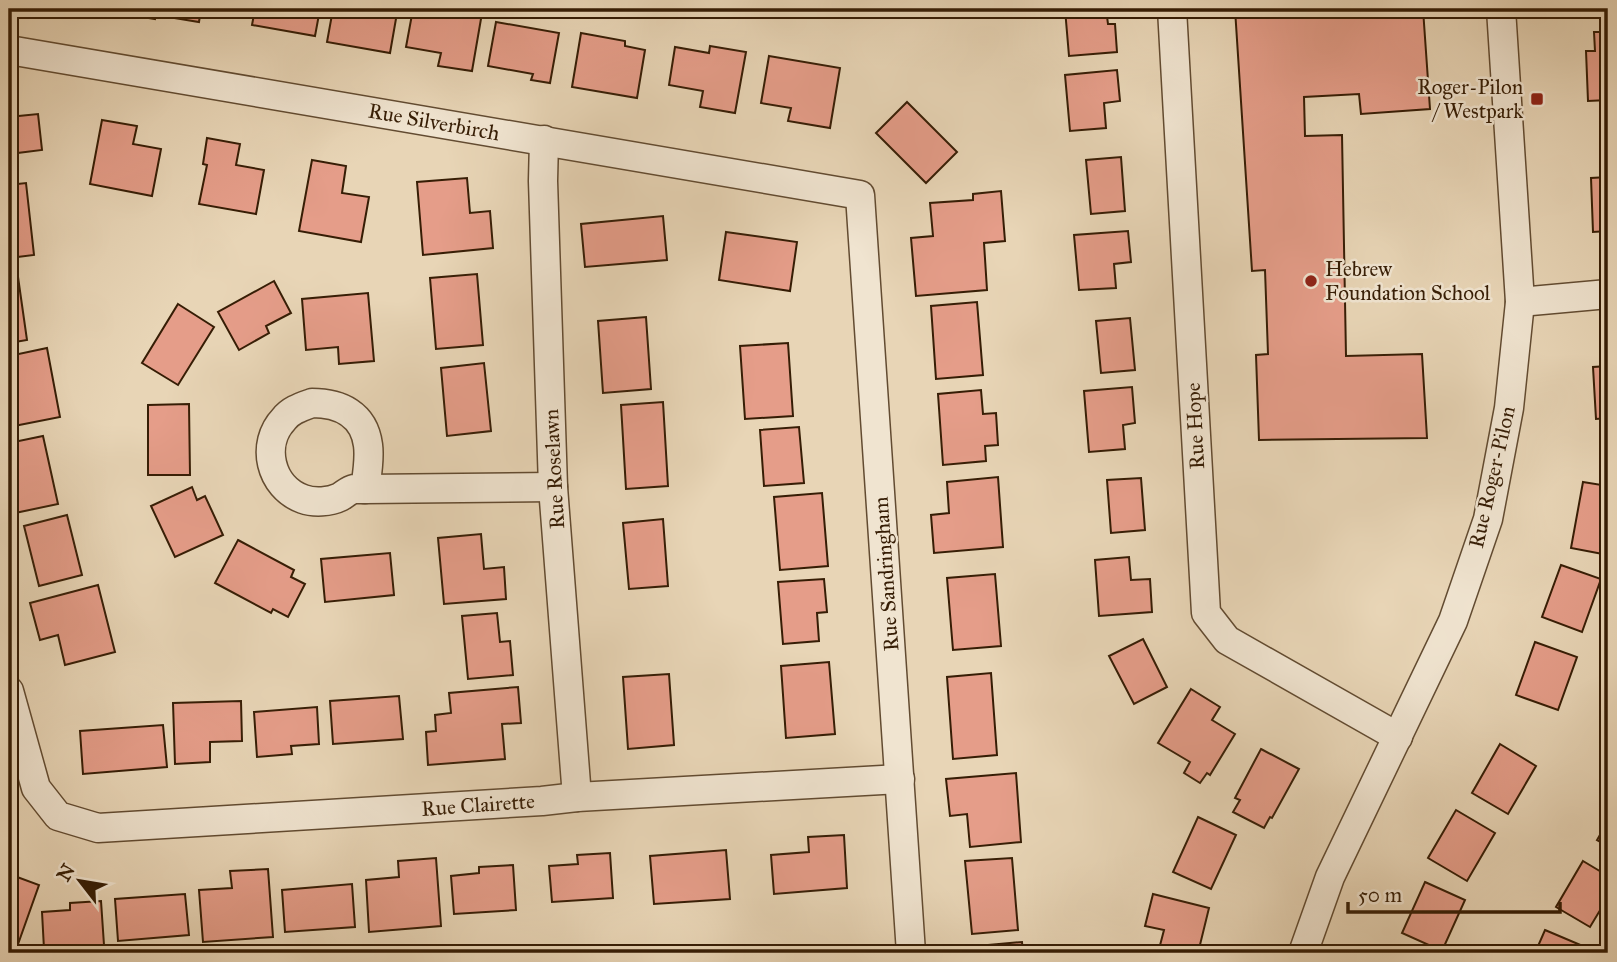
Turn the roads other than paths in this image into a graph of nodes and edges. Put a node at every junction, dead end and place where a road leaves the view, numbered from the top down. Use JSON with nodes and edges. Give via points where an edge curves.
{"nodes":[{"id":1,"x":1172,"y":9,"type":"edge"},
{"id":2,"x":1501,"y":9,"type":"edge"},
{"id":3,"x":9,"y":50,"type":"edge"},
{"id":4,"x":544,"y":140,"type":"junction"},
{"id":5,"x":860,"y":195,"type":"joint"},
{"id":6,"x":1608,"y":294,"type":"edge"},
{"id":7,"x":1520,"y":302,"type":"junction"},
{"id":8,"x":554,"y":487,"type":"junction"},
{"id":9,"x":365,"y":489,"type":"dead end"},
{"id":10,"x":9,"y":691,"type":"edge"},
{"id":11,"x":1398,"y":737,"type":"junction"},
{"id":12,"x":900,"y":779,"type":"junction"},
{"id":13,"x":577,"y":797,"type":"junction"},
{"id":14,"x":911,"y":953,"type":"edge"},
{"id":15,"x":1303,"y":953,"type":"edge"}],
"edges":[{"from":1,"to":11,"type":"street","name":"Rue Hope","via":[[1206,613],[1227,640]]},
{"from":2,"to":7,"type":"street","name":"Rue Roger-Pilon"},
{"from":3,"to":4,"type":"street","name":"Rue Silverbirch"},
{"from":4,"to":5,"type":"street","name":"Rue Silverbirch"},
{"from":4,"to":8,"type":"street","name":"Rue Roselawn"},
{"from":5,"to":12,"type":"street","name":"Rue Sandringham"},
{"from":6,"to":7,"type":"street"},
{"from":7,"to":11,"type":"street","name":"Rue Roger-Pilon","via":[[1509,408],[1488,519],[1453,621]]},
{"from":8,"to":9,"type":"street"},
{"from":8,"to":13,"type":"street","name":"Rue Roselawn"},
{"from":10,"to":13,"type":"street","name":"Rue Clairette","via":[[36,788],[58,816],[98,828]]},
{"from":11,"to":15,"type":"street","name":"Rue Roger-Pilon","via":[[1330,877]]},
{"from":12,"to":13,"type":"street","name":"Rue Clairette"},
{"from":12,"to":14,"type":"street","name":"Rue Sandringham"}]}
